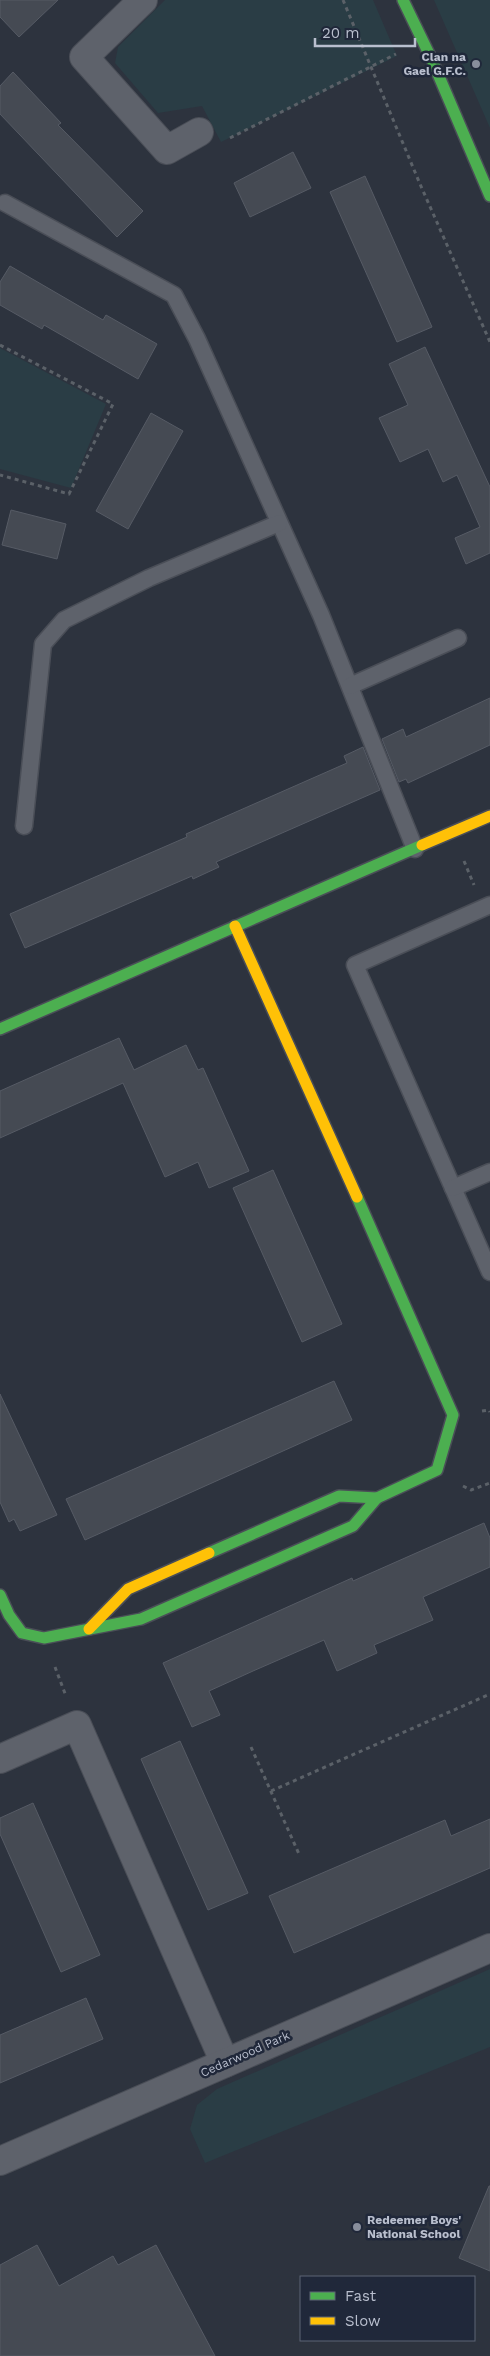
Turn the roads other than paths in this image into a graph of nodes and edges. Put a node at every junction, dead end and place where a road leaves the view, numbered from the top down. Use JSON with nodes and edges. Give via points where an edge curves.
{"nodes":[{"id":1,"x":142,"y":0,"type":"edge"},
{"id":2,"x":403,"y":0,"type":"edge"},
{"id":3,"x":199,"y":132,"type":"road end"},
{"id":4,"x":490,"y":196,"type":"edge"},
{"id":5,"x":5,"y":202,"type":"dead end"},
{"id":6,"x":279,"y":523,"type":"junction"},
{"id":7,"x":458,"y":638,"type":"dead end"},
{"id":8,"x":350,"y":686,"type":"junction"},
{"id":9,"x":490,"y":816,"type":"edge"},
{"id":10,"x":24,"y":826,"type":"dead end"},
{"id":11,"x":416,"y":849,"type":"junction"},
{"id":12,"x":487,"y":906,"type":"edge"},
{"id":13,"x":236,"y":926,"type":"junction"},
{"id":14,"x":0,"y":1029,"type":"edge"},
{"id":15,"x":490,"y":1172,"type":"edge"},
{"id":16,"x":453,"y":1188,"type":"junction"},
{"id":17,"x":490,"y":1272,"type":"edge"},
{"id":18,"x":377,"y":1498,"type":"junction"},
{"id":19,"x":0,"y":1595,"type":"edge"},
{"id":20,"x":88,"y":1629,"type":"junction"},
{"id":21,"x":0,"y":1759,"type":"edge"},
{"id":22,"x":490,"y":1948,"type":"edge"},
{"id":23,"x":225,"y":2063,"type":"junction"},
{"id":24,"x":0,"y":2162,"type":"edge"}],
"edges":[{"from":1,"to":3,"type":"street","via":[[84,57],[167,150]]},
{"from":2,"to":4,"type":"street"},
{"from":5,"to":6,"type":"lane","via":[[174,295]]},
{"from":6,"to":8,"type":"lane"},
{"from":6,"to":10,"type":"lane","via":[[149,578],[64,620],[43,644]]},
{"from":7,"to":8,"type":"lane"},
{"from":8,"to":11,"type":"lane"},
{"from":9,"to":11,"type":"street"},
{"from":11,"to":13,"type":"street"},
{"from":12,"to":16,"type":"lane","via":[[354,965]]},
{"from":13,"to":14,"type":"street"},
{"from":13,"to":18,"type":"street","via":[[453,1416],[437,1470]]},
{"from":15,"to":16,"type":"lane"},
{"from":16,"to":17,"type":"lane"},
{"from":18,"to":20,"type":"street","via":[[352,1526],[141,1619]]},
{"from":18,"to":20,"type":"street","via":[[339,1496],[128,1589]]},
{"from":19,"to":20,"type":"street","via":[[22,1633],[44,1638]]},
{"from":21,"to":23,"type":"street","via":[[77,1725]]},
{"from":22,"to":23,"type":"street","name":"Cedarwood Park"},
{"from":23,"to":24,"type":"street","name":"Cedarwood Park"}]}
